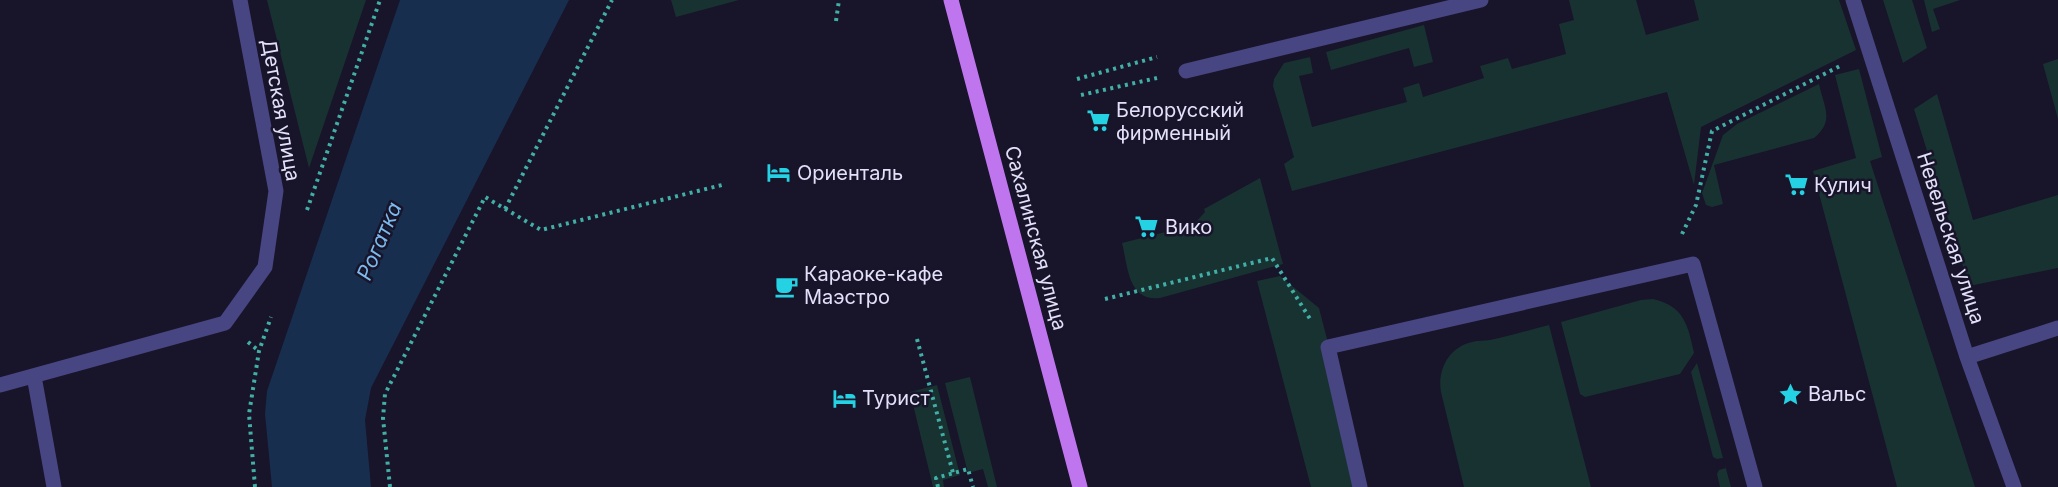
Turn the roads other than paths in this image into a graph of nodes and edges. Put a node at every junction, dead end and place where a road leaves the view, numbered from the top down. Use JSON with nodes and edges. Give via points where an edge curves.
{"nodes":[{"id":1,"x":240,"y":0,"type":"edge"},
{"id":2,"x":951,"y":0,"type":"edge"},
{"id":3,"x":1481,"y":0,"type":"edge"},
{"id":4,"x":1853,"y":0,"type":"edge"},
{"id":5,"x":1186,"y":71,"type":"road end"},
{"id":6,"x":2058,"y":327,"type":"edge"},
{"id":7,"x":1967,"y":357,"type":"junction"},
{"id":8,"x":34,"y":376,"type":"junction"},
{"id":9,"x":0,"y":385,"type":"edge"},
{"id":10,"x":54,"y":487,"type":"edge"},
{"id":11,"x":1080,"y":487,"type":"edge"},
{"id":12,"x":1360,"y":487,"type":"edge"},
{"id":13,"x":1755,"y":487,"type":"edge"},
{"id":14,"x":2014,"y":487,"type":"edge"}],
"edges":[{"from":1,"to":8,"type":"street","name":"Детская улица","via":[[276,191],[265,267],[225,323]]},
{"from":2,"to":11,"type":"main road","name":"Сахалинская улица"},
{"from":3,"to":5,"type":"street"},
{"from":4,"to":7,"type":"street","name":"Невельская улица"},
{"from":6,"to":7,"type":"street"},
{"from":7,"to":14,"type":"street","name":"Невельская улица"},
{"from":8,"to":9,"type":"street"},
{"from":8,"to":10,"type":"street"},
{"from":12,"to":13,"type":"street","via":[[1328,347],[1693,264]]}]}
